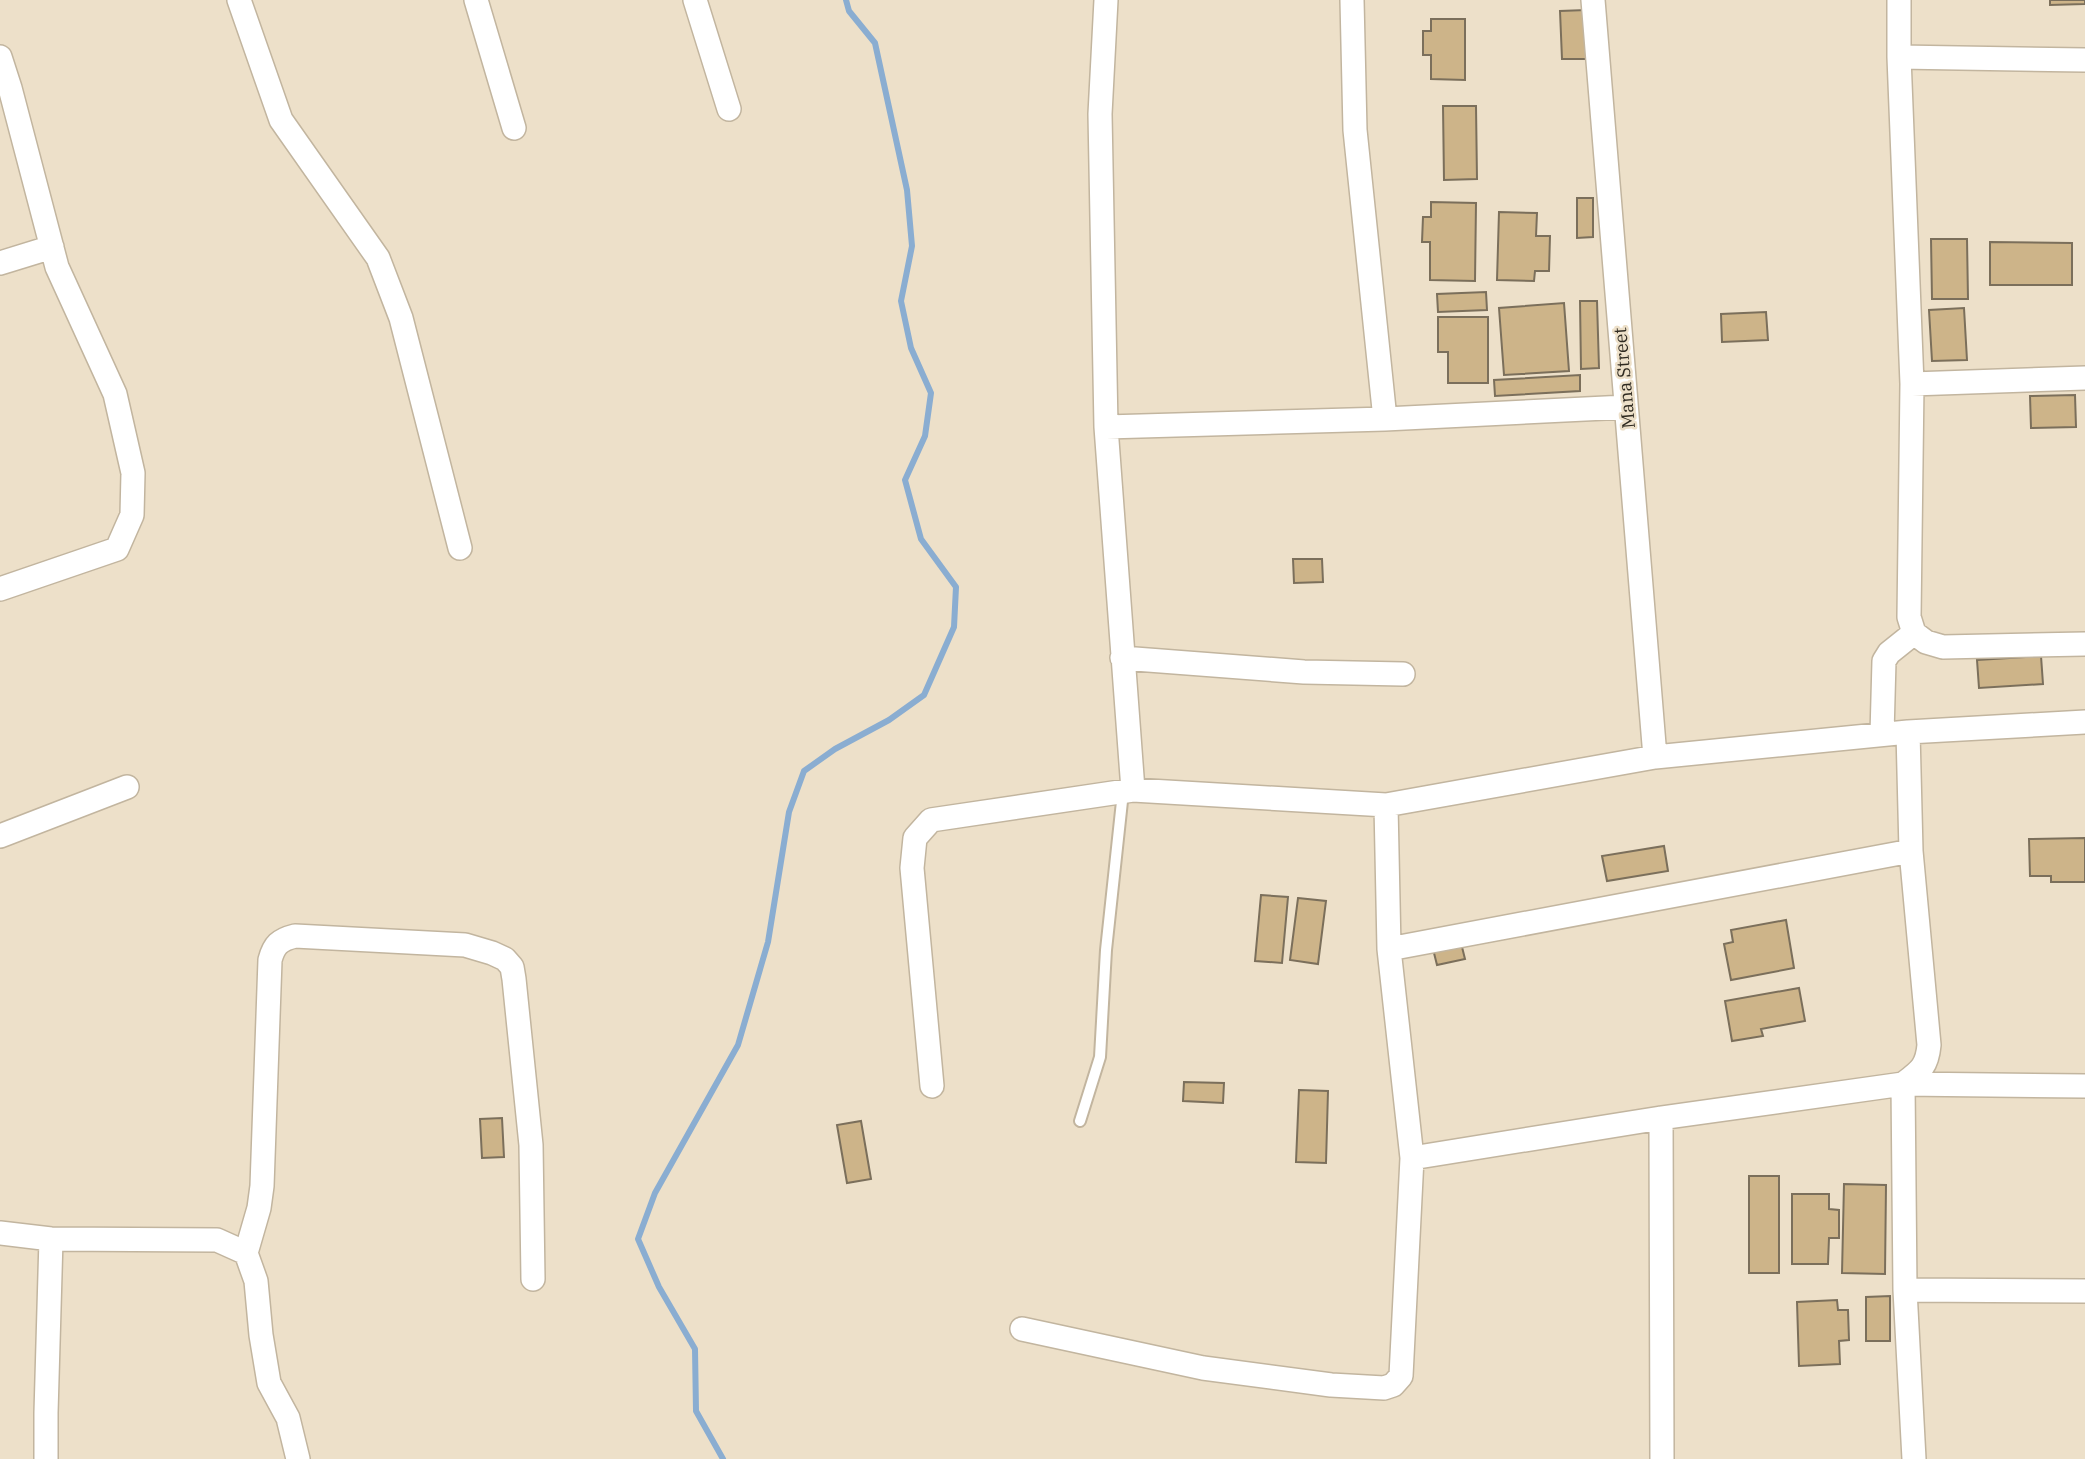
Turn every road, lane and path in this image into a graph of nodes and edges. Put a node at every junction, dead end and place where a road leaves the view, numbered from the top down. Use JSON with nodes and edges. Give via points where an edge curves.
{"nodes":[{"id":1,"x":239,"y":0,"type":"edge"},
{"id":2,"x":476,"y":0,"type":"edge"},
{"id":3,"x":695,"y":0,"type":"edge"},
{"id":4,"x":1105,"y":0,"type":"edge"},
{"id":5,"x":1352,"y":0,"type":"edge"},
{"id":6,"x":1593,"y":0,"type":"edge"},
{"id":7,"x":1899,"y":0,"type":"edge"},
{"id":8,"x":0,"y":57,"type":"edge"},
{"id":9,"x":1899,"y":57,"type":"junction"},
{"id":10,"x":2085,"y":60,"type":"edge"},
{"id":11,"x":729,"y":108,"type":"dead end"},
{"id":12,"x":514,"y":128,"type":"dead end"},
{"id":13,"x":52,"y":247,"type":"junction"},
{"id":14,"x":0,"y":263,"type":"edge"},
{"id":15,"x":2085,"y":378,"type":"edge"},
{"id":16,"x":1912,"y":384,"type":"junction"},
{"id":17,"x":1626,"y":407,"type":"junction"},
{"id":18,"x":1385,"y":419,"type":"junction"},
{"id":19,"x":1106,"y":427,"type":"junction"},
{"id":20,"x":460,"y":548,"type":"dead end"},
{"id":21,"x":0,"y":589,"type":"edge"},
{"id":22,"x":1914,"y":633,"type":"junction"},
{"id":23,"x":2085,"y":644,"type":"edge"},
{"id":24,"x":1122,"y":658,"type":"junction"},
{"id":25,"x":1403,"y":674,"type":"dead end"},
{"id":26,"x":2085,"y":722,"type":"edge"},
{"id":27,"x":1909,"y":732,"type":"junction"},
{"id":28,"x":1882,"y":734,"type":"junction"},
{"id":29,"x":1655,"y":757,"type":"junction"},
{"id":30,"x":127,"y":788,"type":"dead end"},
{"id":31,"x":1128,"y":791,"type":"junction"},
{"id":32,"x":1386,"y":805,"type":"junction"},
{"id":33,"x":0,"y":836,"type":"edge"},
{"id":34,"x":1911,"y":851,"type":"junction"},
{"id":35,"x":1389,"y":949,"type":"junction"},
{"id":36,"x":1903,"y":1084,"type":"junction"},
{"id":37,"x":932,"y":1086,"type":"dead end"},
{"id":38,"x":2085,"y":1086,"type":"edge"},
{"id":39,"x":1661,"y":1118,"type":"junction"},
{"id":40,"x":1080,"y":1121,"type":"dead end"},
{"id":41,"x":1412,"y":1158,"type":"junction"},
{"id":42,"x":0,"y":1233,"type":"edge"},
{"id":43,"x":51,"y":1239,"type":"junction"},
{"id":44,"x":246,"y":1253,"type":"junction"},
{"id":45,"x":533,"y":1279,"type":"dead end"},
{"id":46,"x":1905,"y":1290,"type":"junction"},
{"id":47,"x":2085,"y":1291,"type":"edge"},
{"id":48,"x":1022,"y":1329,"type":"dead end"},
{"id":49,"x":46,"y":1459,"type":"edge"},
{"id":50,"x":298,"y":1459,"type":"edge"},
{"id":51,"x":1662,"y":1459,"type":"edge"},
{"id":52,"x":1914,"y":1459,"type":"edge"}],
"edges":[{"from":1,"to":20,"type":"street","via":[[281,120],[378,258],[401,318]]},
{"from":2,"to":12,"type":"street"},
{"from":3,"to":11,"type":"street"},
{"from":4,"to":19,"type":"street","via":[[1100,114]]},
{"from":5,"to":18,"type":"street","via":[[1355,130]]},
{"from":6,"to":17,"type":"street","name":"Mana Street"},
{"from":7,"to":9,"type":"street"},
{"from":8,"to":13,"type":"street"},
{"from":9,"to":10,"type":"street"},
{"from":9,"to":16,"type":"street"},
{"from":13,"to":14,"type":"street"},
{"from":13,"to":21,"type":"street","via":[[115,394],[133,473],[132,515],[117,549]]},
{"from":15,"to":16,"type":"street"},
{"from":16,"to":22,"type":"street","via":[[1909,617]]},
{"from":17,"to":18,"type":"street"},
{"from":17,"to":29,"type":"street","name":"Mana Street"},
{"from":18,"to":19,"type":"street"},
{"from":19,"to":24,"type":"street"},
{"from":22,"to":23,"type":"street","via":[[1943,647]]},
{"from":22,"to":28,"type":"street","via":[[1884,662]]},
{"from":24,"to":25,"type":"street"},
{"from":24,"to":31,"type":"street"},
{"from":26,"to":27,"type":"street"},
{"from":27,"to":28,"type":"street"},
{"from":27,"to":34,"type":"street"},
{"from":28,"to":29,"type":"street"},
{"from":29,"to":32,"type":"street"},
{"from":30,"to":33,"type":"street"},
{"from":31,"to":32,"type":"street"},
{"from":31,"to":37,"type":"street","via":[[931,820],[915,838],[912,868]]},
{"from":31,"to":40,"type":"lane","via":[[1106,950],[1100,1057]]},
{"from":32,"to":35,"type":"street"},
{"from":34,"to":35,"type":"street"},
{"from":34,"to":36,"type":"street","via":[[1929,1045],[1928,1060]]},
{"from":35,"to":41,"type":"street"},
{"from":36,"to":38,"type":"street"},
{"from":36,"to":39,"type":"street"},
{"from":36,"to":46,"type":"street"},
{"from":39,"to":41,"type":"street"},
{"from":39,"to":51,"type":"street"},
{"from":41,"to":48,"type":"street","via":[[1401,1376],[1394,1385],[1331,1385],[1203,1368]]},
{"from":42,"to":43,"type":"street"},
{"from":43,"to":44,"type":"street","via":[[218,1240]]},
{"from":43,"to":49,"type":"street"},
{"from":44,"to":45,"type":"street","via":[[262,1186],[274,947],[295,936],[465,945],[505,959],[512,967],[531,1145]]},
{"from":44,"to":50,"type":"street","via":[[256,1281],[269,1383],[288,1418]]},
{"from":46,"to":47,"type":"street"},
{"from":46,"to":52,"type":"street"}]}
